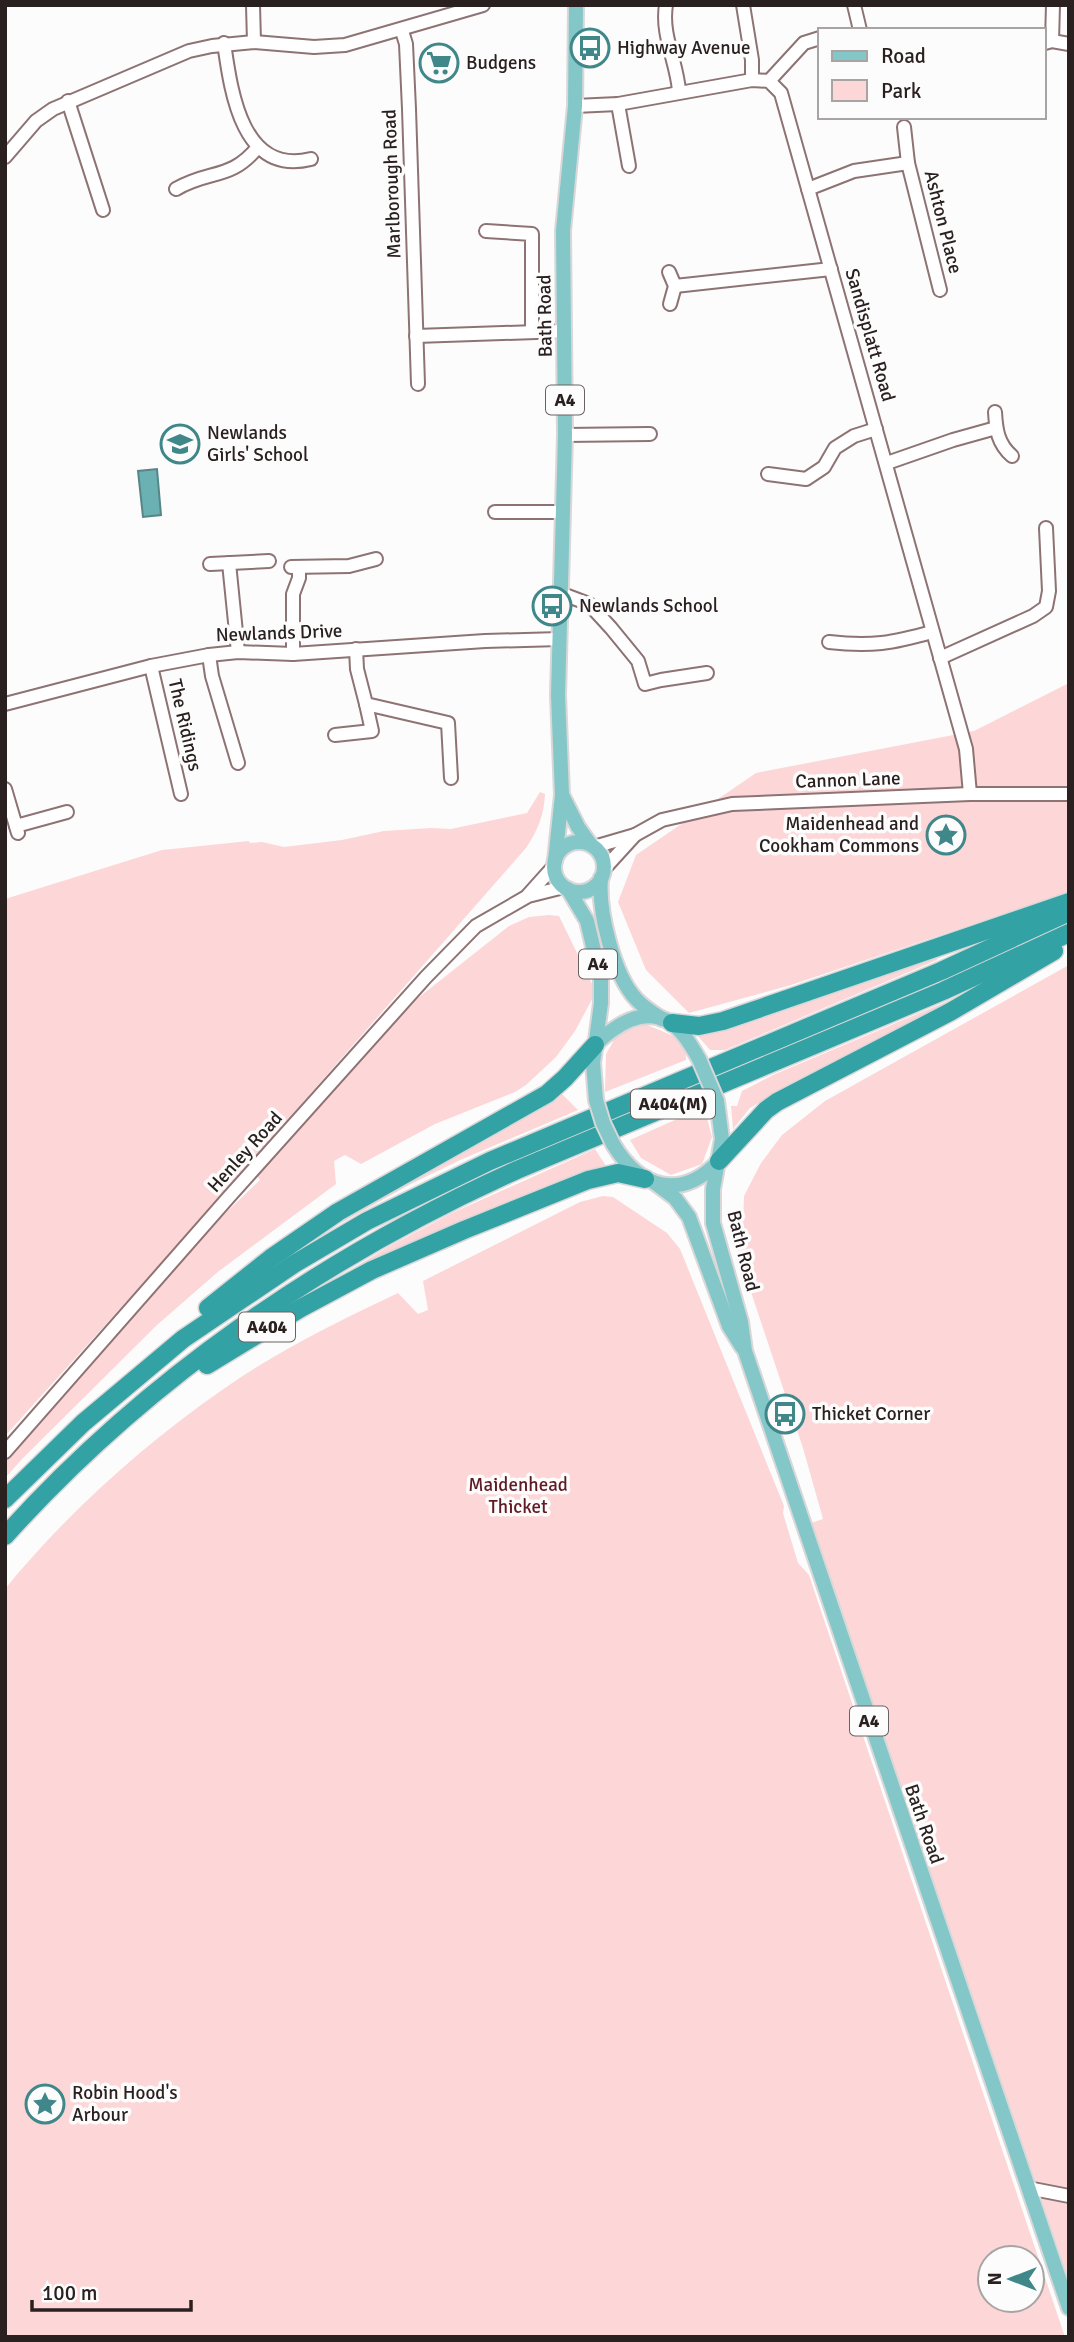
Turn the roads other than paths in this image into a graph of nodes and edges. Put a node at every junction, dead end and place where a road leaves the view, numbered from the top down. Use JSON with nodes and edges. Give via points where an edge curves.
{"nodes":[{"id":1,"x":253,"y":5,"type":"edge"},
{"id":2,"x":484,"y":5,"type":"edge"},
{"id":3,"x":576,"y":5,"type":"edge"},
{"id":4,"x":666,"y":5,"type":"edge"},
{"id":5,"x":743,"y":5,"type":"edge"},
{"id":6,"x":854,"y":5,"type":"edge"},
{"id":7,"x":1053,"y":5,"type":"edge"},
{"id":8,"x":464,"y":9,"type":"edge"},
{"id":9,"x":856,"y":28,"type":"edge"},
{"id":10,"x":402,"y":31,"type":"junction"},
{"id":11,"x":818,"y":39,"type":"edge"},
{"id":12,"x":254,"y":42,"type":"junction"},
{"id":13,"x":224,"y":43,"type":"junction"},
{"id":14,"x":1048,"y":43,"type":"edge"},
{"id":15,"x":1069,"y":44,"type":"edge"},
{"id":16,"x":752,"y":80,"type":"junction"},
{"id":17,"x":769,"y":81,"type":"junction"},
{"id":18,"x":679,"y":92,"type":"junction"},
{"id":19,"x":68,"y":101,"type":"junction"},
{"id":20,"x":618,"y":104,"type":"junction"},
{"id":21,"x":575,"y":106,"type":"junction"},
{"id":22,"x":904,"y":127,"type":"dead end"},
{"id":23,"x":258,"y":147,"type":"junction"},
{"id":24,"x":5,"y":157,"type":"edge"},
{"id":25,"x":311,"y":159,"type":"dead end"},
{"id":26,"x":908,"y":163,"type":"junction"},
{"id":27,"x":629,"y":166,"type":"dead end"},
{"id":28,"x":176,"y":189,"type":"dead end"},
{"id":29,"x":808,"y":189,"type":"junction"},
{"id":30,"x":103,"y":210,"type":"dead end"},
{"id":31,"x":486,"y":231,"type":"dead end"},
{"id":32,"x":831,"y":269,"type":"junction"},
{"id":33,"x":669,"y":272,"type":"dead end"},
{"id":34,"x":675,"y":286,"type":"junction"},
{"id":35,"x":940,"y":290,"type":"dead end"},
{"id":36,"x":670,"y":304,"type":"dead end"},
{"id":37,"x":564,"y":331,"type":"junction"},
{"id":38,"x":532,"y":332,"type":"junction"},
{"id":39,"x":416,"y":336,"type":"junction"},
{"id":40,"x":418,"y":384,"type":"dead end"},
{"id":41,"x":995,"y":412,"type":"dead end"},
{"id":42,"x":996,"y":428,"type":"junction"},
{"id":43,"x":876,"y":429,"type":"junction"},
{"id":44,"x":650,"y":434,"type":"dead end"},
{"id":45,"x":565,"y":435,"type":"junction"},
{"id":46,"x":1012,"y":456,"type":"dead end"},
{"id":47,"x":887,"y":463,"type":"junction"},
{"id":48,"x":768,"y":474,"type":"dead end"},
{"id":49,"x":495,"y":512,"type":"dead end"},
{"id":50,"x":562,"y":512,"type":"junction"},
{"id":51,"x":1046,"y":528,"type":"dead end"},
{"id":52,"x":376,"y":559,"type":"dead end"},
{"id":53,"x":269,"y":561,"type":"dead end"},
{"id":54,"x":229,"y":562,"type":"junction"},
{"id":55,"x":210,"y":564,"type":"dead end"},
{"id":56,"x":560,"y":593,"type":"junction"},
{"id":57,"x":932,"y":632,"type":"junction"},
{"id":58,"x":560,"y":639,"type":"junction"},
{"id":59,"x":830,"y":642,"type":"dead end"},
{"id":60,"x":356,"y":649,"type":"junction"},
{"id":61,"x":238,"y":652,"type":"junction"},
{"id":62,"x":293,"y":654,"type":"junction"},
{"id":63,"x":209,"y":655,"type":"junction"},
{"id":64,"x":940,"y":658,"type":"junction"},
{"id":65,"x":150,"y":666,"type":"junction"},
{"id":66,"x":707,"y":673,"type":"dead end"},
{"id":67,"x":5,"y":704,"type":"edge"},
{"id":68,"x":366,"y":704,"type":"junction"},
{"id":69,"x":335,"y":735,"type":"dead end"},
{"id":70,"x":238,"y":763,"type":"dead end"},
{"id":71,"x":451,"y":778,"type":"dead end"},
{"id":72,"x":5,"y":789,"type":"edge"},
{"id":73,"x":181,"y":794,"type":"dead end"},
{"id":74,"x":970,"y":794,"type":"junction"},
{"id":75,"x":1069,"y":794,"type":"edge"},
{"id":76,"x":562,"y":795,"type":"junction"},
{"id":77,"x":67,"y":813,"type":"dead end"},
{"id":78,"x":635,"y":835,"type":"junction"},
{"id":79,"x":592,"y":846,"type":"junction"},
{"id":80,"x":555,"y":863,"type":"junction"},
{"id":81,"x":603,"y":874,"type":"junction"},
{"id":82,"x":566,"y":888,"type":"junction"},
{"id":83,"x":528,"y":896,"type":"junction"},
{"id":84,"x":1069,"y":902,"type":"edge"},
{"id":85,"x":1069,"y":912,"type":"edge"},
{"id":86,"x":1069,"y":933,"type":"edge"},
{"id":87,"x":1069,"y":941,"type":"edge"},
{"id":88,"x":667,"y":1021,"type":"junction"},
{"id":89,"x":596,"y":1045,"type":"junction"},
{"id":90,"x":719,"y":1161,"type":"junction"},
{"id":91,"x":650,"y":1181,"type":"junction"},
{"id":92,"x":745,"y":1351,"type":"junction"},
{"id":93,"x":148,"y":1367,"type":"junction"},
{"id":94,"x":133,"y":1412,"type":"junction"},
{"id":95,"x":5,"y":1452,"type":"edge"},
{"id":96,"x":5,"y":1499,"type":"edge"},
{"id":97,"x":5,"y":1536,"type":"edge"},
{"id":98,"x":1028,"y":2188,"type":"junction"},
{"id":99,"x":1069,"y":2196,"type":"edge"},
{"id":100,"x":1069,"y":2308,"type":"edge"}],
"edges":[{"from":1,"to":12,"type":"street"},
{"from":2,"to":8,"type":"street"},
{"from":3,"to":21,"type":"main road","name":"Bath Road","number":"A4"},
{"from":4,"to":18,"type":"street","via":[[666,33]]},
{"from":5,"to":16,"type":"street"},
{"from":6,"to":9,"type":"street"},
{"from":7,"to":14,"type":"street"},
{"from":8,"to":10,"type":"street"},
{"from":10,"to":12,"type":"street","via":[[345,46]]},
{"from":10,"to":39,"type":"street","name":"Marlborough Road","via":[[407,57]]},
{"from":11,"to":17,"type":"street","via":[[804,43]]},
{"from":12,"to":13,"type":"street"},
{"from":13,"to":19,"type":"street","via":[[189,51]]},
{"from":13,"to":23,"type":"street","via":[[239,114]]},
{"from":14,"to":15,"type":"street"},
{"from":16,"to":17,"type":"street"},
{"from":16,"to":18,"type":"street"},
{"from":17,"to":29,"type":"street","name":"Sandisplatt Road","via":[[781,93]]},
{"from":18,"to":20,"type":"street"},
{"from":19,"to":24,"type":"street","via":[[36,121]]},
{"from":19,"to":30,"type":"street"},
{"from":20,"to":21,"type":"street"},
{"from":20,"to":27,"type":"street"},
{"from":21,"to":37,"type":"main road","name":"Bath Road","number":"A4","via":[[563,232]]},
{"from":22,"to":26,"type":"street","name":"Ashton Place"},
{"from":23,"to":25,"type":"street","via":[[277,160]]},
{"from":23,"to":28,"type":"street","via":[[233,170],[191,180]]},
{"from":26,"to":29,"type":"street","name":"Ashton Place","via":[[854,171]]},
{"from":26,"to":35,"type":"street","name":"Ashton Place"},
{"from":29,"to":32,"type":"street","name":"Sandisplatt Road"},
{"from":31,"to":38,"type":"street","via":[[532,234]]},
{"from":32,"to":34,"type":"street"},
{"from":32,"to":43,"type":"street","name":"Sandisplatt Road"},
{"from":33,"to":34,"type":"street"},
{"from":34,"to":36,"type":"street"},
{"from":37,"to":38,"type":"street"},
{"from":37,"to":45,"type":"main road","name":"Bath Road","number":"A4"},
{"from":38,"to":39,"type":"street"},
{"from":39,"to":40,"type":"street","name":"Marlborough Road"},
{"from":41,"to":42,"type":"street"},
{"from":42,"to":46,"type":"street","via":[[1002,448]]},
{"from":42,"to":47,"type":"street"},
{"from":43,"to":47,"type":"street","name":"Sandisplatt Road"},
{"from":43,"to":48,"type":"street","via":[[835,447],[824,467],[806,479]]},
{"from":44,"to":45,"type":"street"},
{"from":45,"to":50,"type":"main road","name":"Bath Road","number":"A4"},
{"from":47,"to":57,"type":"street","name":"Sandisplatt Road"},
{"from":49,"to":50,"type":"street"},
{"from":50,"to":56,"type":"main road","name":"Bath Road","number":"A4"},
{"from":51,"to":64,"type":"street","via":[[1046,607]]},
{"from":52,"to":62,"type":"street","via":[[349,566],[295,567],[299,578],[293,594]]},
{"from":53,"to":54,"type":"street"},
{"from":54,"to":55,"type":"street"},
{"from":54,"to":61,"type":"street"},
{"from":56,"to":58,"type":"main road","name":"Bath Road","number":"A4"},
{"from":56,"to":66,"type":"street","via":[[589,604],[638,661],[645,684]]},
{"from":57,"to":59,"type":"street","via":[[891,643],[860,646]]},
{"from":57,"to":64,"type":"street","name":"Sandisplatt Road"},
{"from":58,"to":60,"type":"street","name":"Newlands Drive"},
{"from":58,"to":76,"type":"main road","name":"Bath Road","number":"A4"},
{"from":60,"to":62,"type":"street","name":"Newlands Drive"},
{"from":60,"to":68,"type":"street"},
{"from":61,"to":62,"type":"street","name":"Newlands Drive"},
{"from":61,"to":63,"type":"street","name":"Newlands Drive"},
{"from":63,"to":65,"type":"street","name":"Newlands Drive"},
{"from":63,"to":70,"type":"street"},
{"from":64,"to":74,"type":"street","name":"Sandisplatt Road","via":[[966,749]]},
{"from":65,"to":67,"type":"street","name":"Newlands Drive"},
{"from":65,"to":73,"type":"street","name":"The Ridings"},
{"from":68,"to":69,"type":"street","via":[[372,732]]},
{"from":68,"to":71,"type":"street","via":[[448,723]]},
{"from":72,"to":77,"type":"street","via":[[17,829]]},
{"from":74,"to":75,"type":"street","name":"Cannon Lane"},
{"from":74,"to":78,"type":"street","name":"Cannon Lane","via":[[732,804],[662,820]]},
{"from":76,"to":79,"type":"main road","name":"Bath Road","number":"A4"},
{"from":76,"to":80,"type":"main road","name":"Bath Road","number":"A4"},
{"from":78,"to":79,"type":"street","name":"Cannon Lane"},
{"from":78,"to":81,"type":"street","name":"Cannon Lane"},
{"from":79,"to":80,"type":"main road","via":[[566,845]]},
{"from":79,"to":81,"type":"main road","via":[[602,857]]},
{"from":80,"to":82,"type":"main road","via":[[555,875]]},
{"from":80,"to":83,"type":"street","name":"Henley Road"},
{"from":81,"to":82,"type":"main road","via":[[589,890]]},
{"from":81,"to":88,"type":"main road","number":"A4","via":[[600,908],[623,979],[636,999]]},
{"from":82,"to":83,"type":"street","name":"Henley Road"},
{"from":82,"to":89,"type":"main road","number":"A4","via":[[587,921],[599,971]]},
{"from":83,"to":95,"type":"street","name":"Henley Road","via":[[476,926],[426,977]]},
{"from":84,"to":88,"type":"highway","via":[[723,1021],[699,1026]]},
{"from":85,"to":93,"type":"highway","number":"A404(M)","via":[[425,1191],[293,1264]]},
{"from":86,"to":94,"type":"highway","number":"A404(M)","via":[[448,1202],[287,1295]]},
{"from":87,"to":90,"type":"highway","via":[[950,1012],[777,1102]]},
{"from":88,"to":89,"type":"main road","via":[[628,1020]]},
{"from":88,"to":90,"type":"main road","bridge":true,"via":[[699,1059],[717,1101],[722,1130]]},
{"from":89,"to":91,"type":"main road","bridge":true,"via":[[593,1070],[603,1123],[625,1161]]},
{"from":89,"to":93,"type":"highway","number":"A404","via":[[547,1094],[400,1175],[271,1258],[200,1315]]},
{"from":90,"to":91,"type":"main road","via":[[691,1182],[672,1186]]},
{"from":90,"to":92,"type":"main road","name":"Bath Road","number":"A4","via":[[713,1223]]},
{"from":91,"to":92,"type":"main road","name":"Bath Road","number":"A4","via":[[675,1198],[689,1217],[729,1326]]},
{"from":91,"to":94,"type":"highway","number":"A404","via":[[618,1174],[588,1180],[407,1253],[301,1307]]},
{"from":92,"to":98,"type":"main road","name":"Bath Road","number":"A4"},
{"from":93,"to":96,"type":"highway","number":"A404"},
{"from":94,"to":97,"type":"highway","number":"A404"},
{"from":98,"to":99,"type":"street"},
{"from":98,"to":100,"type":"main road","name":"Bath Road","number":"A4"}]}
